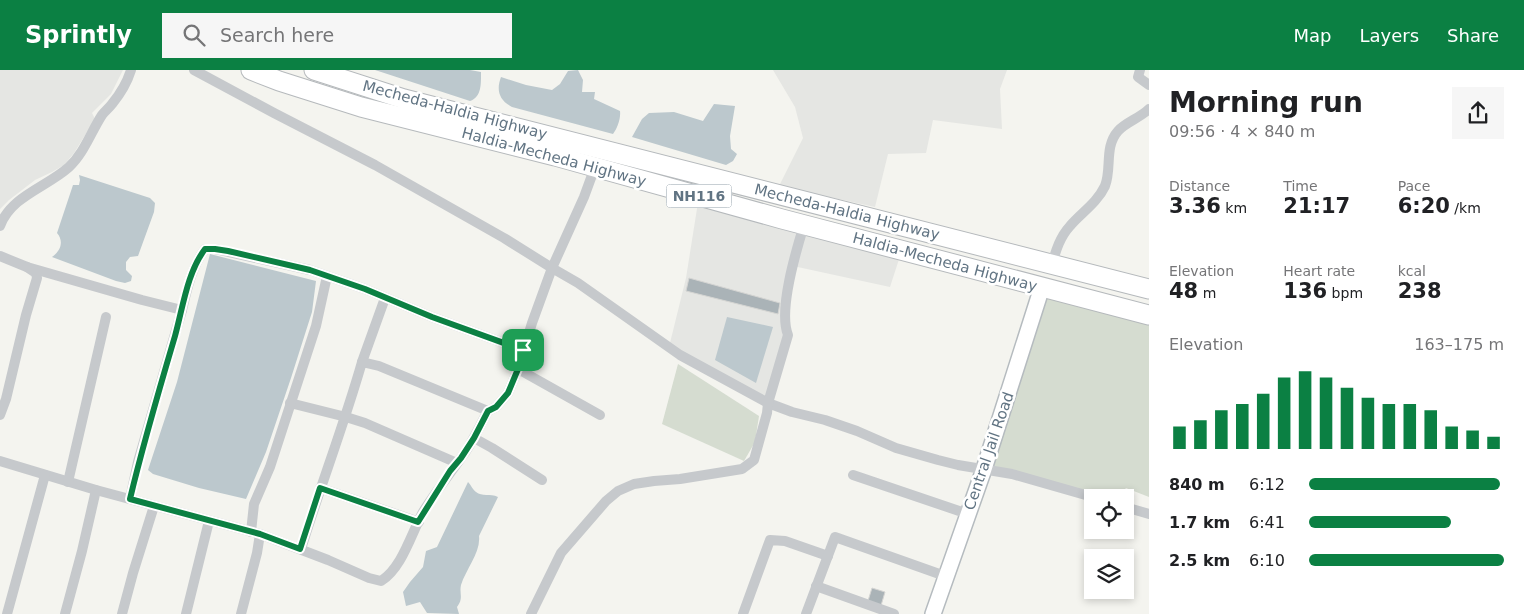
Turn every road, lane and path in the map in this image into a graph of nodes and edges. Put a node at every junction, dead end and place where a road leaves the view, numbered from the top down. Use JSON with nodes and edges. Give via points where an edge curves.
{"nodes":[{"id":1,"x":131,"y":70,"type":"edge"},
{"id":2,"x":194,"y":70,"type":"edge"},
{"id":3,"x":251,"y":70,"type":"edge"},
{"id":4,"x":314,"y":70,"type":"edge"},
{"id":5,"x":1140,"y":70,"type":"edge"},
{"id":6,"x":1149,"y":85,"type":"edge"},
{"id":7,"x":1149,"y":109,"type":"edge"},
{"id":8,"x":595,"y":167,"type":"junction"},
{"id":9,"x":804,"y":225,"type":"junction"},
{"id":10,"x":0,"y":226,"type":"edge"},
{"id":11,"x":0,"y":256,"type":"edge"},
{"id":12,"x":1052,"y":264,"type":"junction"},
{"id":13,"x":27,"y":266,"type":"junction"},
{"id":14,"x":552,"y":268,"type":"junction"},
{"id":15,"x":327,"y":276,"type":"junction"},
{"id":16,"x":1042,"y":287,"type":"junction"},
{"id":17,"x":1149,"y":289,"type":"edge"},
{"id":18,"x":385,"y":298,"type":"junction"},
{"id":19,"x":182,"y":310,"type":"junction"},
{"id":20,"x":1149,"y":315,"type":"edge"},
{"id":21,"x":106,"y":317,"type":"dead end"},
{"id":22,"x":523,"y":350,"type":"junction"},
{"id":23,"x":362,"y":362,"type":"junction"},
{"id":24,"x":518,"y":369,"type":"junction"},
{"id":25,"x":768,"y":402,"type":"junction"},
{"id":26,"x":290,"y":403,"type":"junction"},
{"id":27,"x":488,"y":411,"type":"junction"},
{"id":28,"x":0,"y":415,"type":"edge"},
{"id":29,"x":600,"y":415,"type":"dead end"},
{"id":30,"x":346,"y":417,"type":"junction"},
{"id":31,"x":474,"y":438,"type":"junction"},
{"id":32,"x":0,"y":461,"type":"edge"},
{"id":33,"x":457,"y":463,"type":"junction"},
{"id":34,"x":984,"y":469,"type":"junction"},
{"id":35,"x":45,"y":475,"type":"junction"},
{"id":36,"x":853,"y":476,"type":"dead end"},
{"id":37,"x":542,"y":480,"type":"dead end"},
{"id":38,"x":68,"y":482,"type":"junction"},
{"id":39,"x":320,"y":488,"type":"junction"},
{"id":40,"x":96,"y":490,"type":"junction"},
{"id":41,"x":1084,"y":495,"type":"edge"},
{"id":42,"x":130,"y":499,"type":"junction"},
{"id":43,"x":154,"y":506,"type":"junction"},
{"id":44,"x":1134,"y":510,"type":"edge"},
{"id":45,"x":968,"y":514,"type":"junction"},
{"id":46,"x":1149,"y":514,"type":"edge"},
{"id":47,"x":209,"y":521,"type":"junction"},
{"id":48,"x":418,"y":522,"type":"junction"},
{"id":49,"x":256,"y":533,"type":"junction"},
{"id":50,"x":300,"y":549,"type":"junction"},
{"id":51,"x":828,"y":556,"type":"junction"},
{"id":52,"x":945,"y":576,"type":"junction"},
{"id":53,"x":816,"y":586,"type":"junction"},
{"id":54,"x":7,"y":614,"type":"edge"},
{"id":55,"x":65,"y":614,"type":"edge"},
{"id":56,"x":122,"y":614,"type":"edge"},
{"id":57,"x":186,"y":614,"type":"edge"},
{"id":58,"x":241,"y":614,"type":"edge"},
{"id":59,"x":531,"y":614,"type":"edge"},
{"id":60,"x":743,"y":614,"type":"edge"},
{"id":61,"x":806,"y":614,"type":"edge"},
{"id":62,"x":894,"y":614,"type":"edge"},
{"id":63,"x":933,"y":614,"type":"edge"}],
"edges":[{"from":1,"to":10,"type":"street","via":[[128,81],[76,160],[13,207]]},
{"from":2,"to":14,"type":"street","via":[[375,165]]},
{"from":3,"to":8,"type":"highway","name":"Haldia-Mecheda Highway","number":"NH116","via":[[361,107]]},
{"from":4,"to":12,"type":"highway","name":"Mecheda-Haldia Highway","number":"NH116","via":[[404,99]]},
{"from":5,"to":6,"type":"street","via":[[1138,77]]},
{"from":7,"to":12,"type":"street","via":[[1115,135],[1108,156],[1106,184],[1097,199],[1064,234]]},
{"from":8,"to":9,"type":"highway","name":"Haldia-Mecheda Highway","number":"NH116"},
{"from":8,"to":14,"type":"street"},
{"from":9,"to":16,"type":"highway","name":"Haldia-Mecheda Highway","number":"NH116"},
{"from":9,"to":25,"type":"street","via":[[786,300],[785,327],[788,335]]},
{"from":11,"to":13,"type":"street"},
{"from":12,"to":17,"type":"highway","name":"Mecheda-Haldia Highway","number":"NH116"},
{"from":13,"to":19,"type":"street"},
{"from":13,"to":28,"type":"street","via":[[37,278]]},
{"from":14,"to":22,"type":"street"},
{"from":14,"to":25,"type":"street","via":[[680,355]]},
{"from":15,"to":18,"type":"street"},
{"from":15,"to":19,"type":"street","via":[[259,257],[205,249],[192,273]]},
{"from":15,"to":26,"type":"street","via":[[319,316]]},
{"from":16,"to":20,"type":"highway","name":"Haldia-Mecheda Highway","number":"NH116"},
{"from":16,"to":34,"type":"street","name":"Central Jail Road"},
{"from":18,"to":22,"type":"street"},
{"from":18,"to":23,"type":"street"},
{"from":19,"to":42,"type":"street"},
{"from":21,"to":38,"type":"street"},
{"from":22,"to":24,"type":"street"},
{"from":23,"to":27,"type":"street"},
{"from":23,"to":30,"type":"street"},
{"from":24,"to":27,"type":"street","via":[[508,393]]},
{"from":24,"to":29,"type":"street"},
{"from":25,"to":34,"type":"street","via":[[857,431],[896,448]]},
{"from":25,"to":59,"type":"street","via":[[754,460],[742,469],[634,484],[606,501],[561,553]]},
{"from":26,"to":30,"type":"street"},
{"from":26,"to":49,"type":"street","via":[[254,504]]},
{"from":27,"to":31,"type":"street"},
{"from":30,"to":33,"type":"street"},
{"from":30,"to":39,"type":"street"},
{"from":31,"to":33,"type":"street"},
{"from":31,"to":37,"type":"street"},
{"from":32,"to":35,"type":"street"},
{"from":33,"to":48,"type":"street"},
{"from":34,"to":41,"type":"street"},
{"from":34,"to":45,"type":"street","name":"Central Jail Road"},
{"from":35,"to":38,"type":"street"},
{"from":35,"to":54,"type":"street"},
{"from":36,"to":45,"type":"street"},
{"from":38,"to":40,"type":"street"},
{"from":39,"to":48,"type":"street"},
{"from":39,"to":50,"type":"street"},
{"from":40,"to":42,"type":"street"},
{"from":40,"to":55,"type":"street"},
{"from":42,"to":43,"type":"street"},
{"from":43,"to":47,"type":"street"},
{"from":43,"to":56,"type":"street"},
{"from":44,"to":46,"type":"street"},
{"from":45,"to":52,"type":"street","name":"Central Jail Road"},
{"from":47,"to":49,"type":"street"},
{"from":47,"to":57,"type":"street"},
{"from":48,"to":50,"type":"street","via":[[397,565],[390,576],[381,581]]},
{"from":49,"to":50,"type":"street"},
{"from":49,"to":58,"type":"street","via":[[257,553]]},
{"from":51,"to":52,"type":"street","via":[[836,537]]},
{"from":51,"to":53,"type":"street"},
{"from":51,"to":60,"type":"street","via":[[785,541],[770,540]]},
{"from":52,"to":63,"type":"street","name":"Central Jail Road"},
{"from":53,"to":61,"type":"street"},
{"from":53,"to":62,"type":"street"}]}
